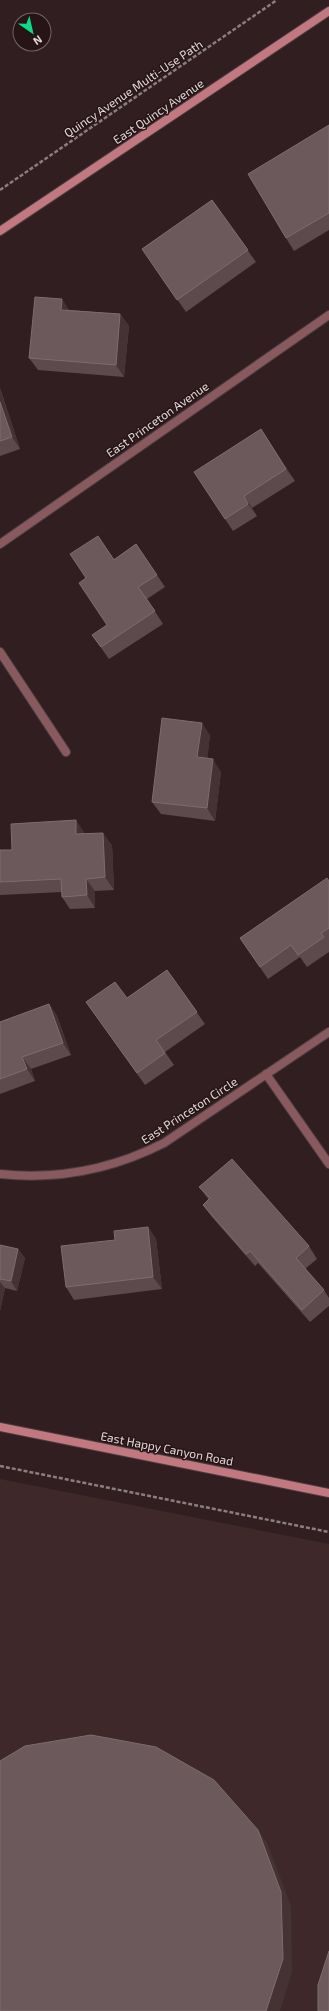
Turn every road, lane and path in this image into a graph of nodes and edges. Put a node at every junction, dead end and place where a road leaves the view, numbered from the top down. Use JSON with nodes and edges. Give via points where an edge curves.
{"nodes":[{"id":1,"x":277,"y":0,"type":"edge"},
{"id":2,"x":329,"y":11,"type":"edge"},
{"id":3,"x":0,"y":190,"type":"edge"},
{"id":4,"x":0,"y":230,"type":"edge"},
{"id":5,"x":329,"y":315,"type":"edge"},
{"id":6,"x":0,"y":544,"type":"edge"},
{"id":7,"x":0,"y":652,"type":"edge"},
{"id":8,"x":66,"y":752,"type":"dead end"},
{"id":9,"x":329,"y":1032,"type":"edge"},
{"id":10,"x":266,"y":1074,"type":"junction"},
{"id":11,"x":329,"y":1164,"type":"edge"},
{"id":12,"x":0,"y":1174,"type":"edge"},
{"id":13,"x":0,"y":1427,"type":"edge"},
{"id":14,"x":0,"y":1466,"type":"edge"},
{"id":15,"x":329,"y":1493,"type":"edge"},
{"id":16,"x":329,"y":1532,"type":"edge"}],
"edges":[{"from":1,"to":3,"type":"path","name":"Quincy Avenue Multi-Use Path"},
{"from":2,"to":4,"type":"street","name":"East Quincy Avenue"},
{"from":5,"to":6,"type":"street","name":"East Princeton Avenue"},
{"from":7,"to":8,"type":"street"},
{"from":9,"to":10,"type":"street","name":"East Princeton Circle"},
{"from":10,"to":11,"type":"street"},
{"from":10,"to":12,"type":"street","name":"East Princeton Circle","via":[[164,1143],[138,1155],[114,1164],[64,1174]]},
{"from":13,"to":15,"type":"street","name":"East Happy Canyon Road"},
{"from":14,"to":16,"type":"path"}]}
